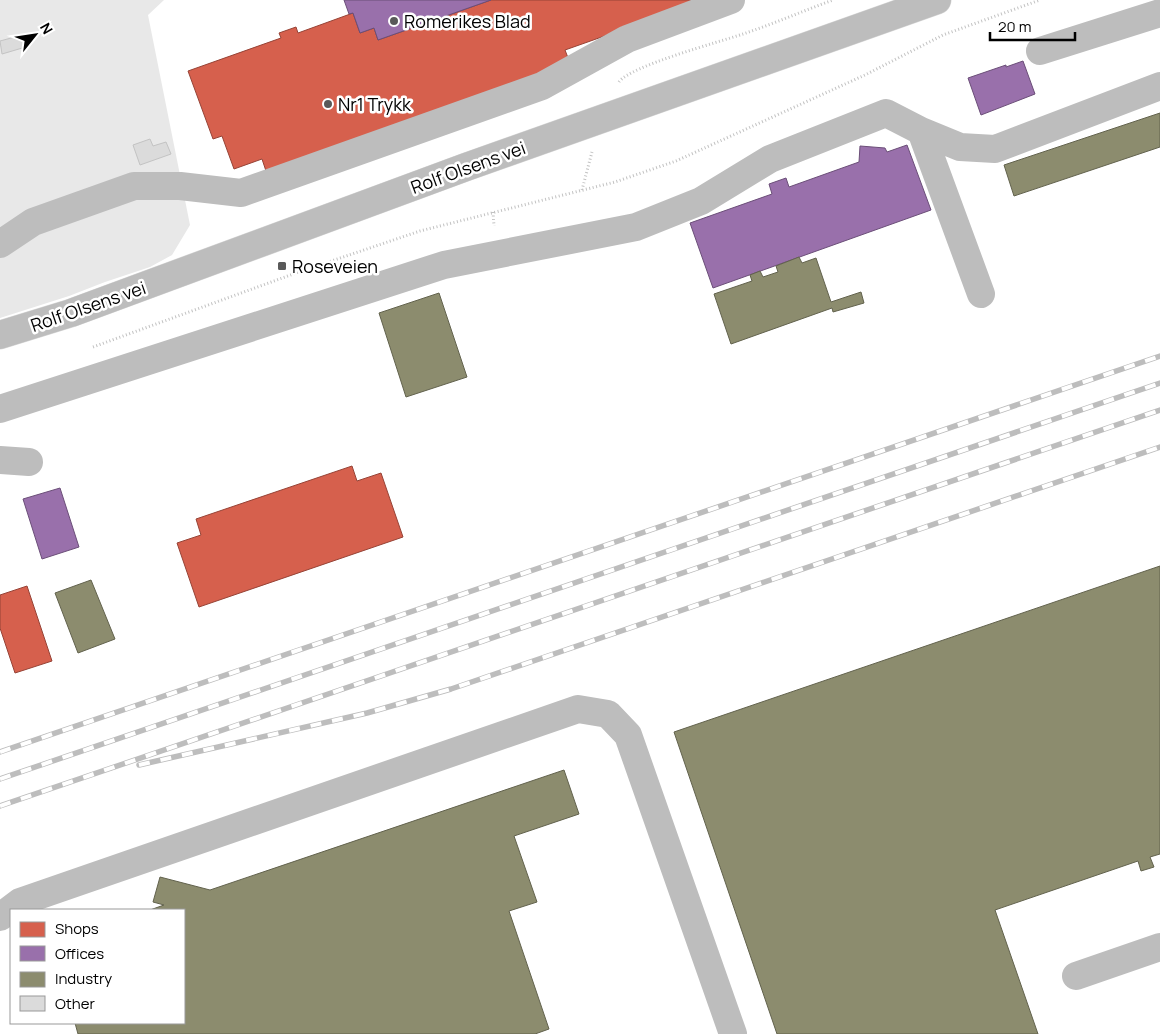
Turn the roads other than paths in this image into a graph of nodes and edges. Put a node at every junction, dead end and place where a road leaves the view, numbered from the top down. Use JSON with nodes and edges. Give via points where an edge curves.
{"nodes":[{"id":1,"x":730,"y":0,"type":"edge"},
{"id":2,"x":937,"y":0,"type":"edge"},
{"id":3,"x":1160,"y":13,"type":"edge"},
{"id":4,"x":1040,"y":51,"type":"dead end"},
{"id":5,"x":1160,"y":86,"type":"edge"},
{"id":6,"x":921,"y":131,"type":"junction"},
{"id":7,"x":0,"y":244,"type":"edge"},
{"id":8,"x":981,"y":294,"type":"dead end"},
{"id":9,"x":0,"y":335,"type":"edge"},
{"id":10,"x":0,"y":408,"type":"edge"},
{"id":11,"x":0,"y":460,"type":"edge"},
{"id":12,"x":29,"y":462,"type":"dead end"},
{"id":13,"x":11,"y":909,"type":"edge"},
{"id":14,"x":1160,"y":947,"type":"edge"},
{"id":15,"x":1076,"y":976,"type":"dead end"},
{"id":16,"x":733,"y":1034,"type":"edge"}],
"edges":[{"from":1,"to":7,"type":"main road","via":[[627,39],[542,86],[241,193],[180,186],[134,186],[33,222]]},
{"from":2,"to":9,"type":"main road","name":"Rolf Olsens vei","via":[[466,167],[71,313]]},
{"from":3,"to":4,"type":"main road"},
{"from":5,"to":6,"type":"main road","via":[[995,149],[960,147]]},
{"from":6,"to":8,"type":"main road"},
{"from":6,"to":10,"type":"main road","via":[[886,114],[770,159],[700,201],[636,227],[498,263],[444,265]]},
{"from":11,"to":12,"type":"main road"},
{"from":13,"to":16,"type":"main road","via":[[20,902],[578,709],[608,714],[628,735]]},
{"from":14,"to":15,"type":"main road"}]}
